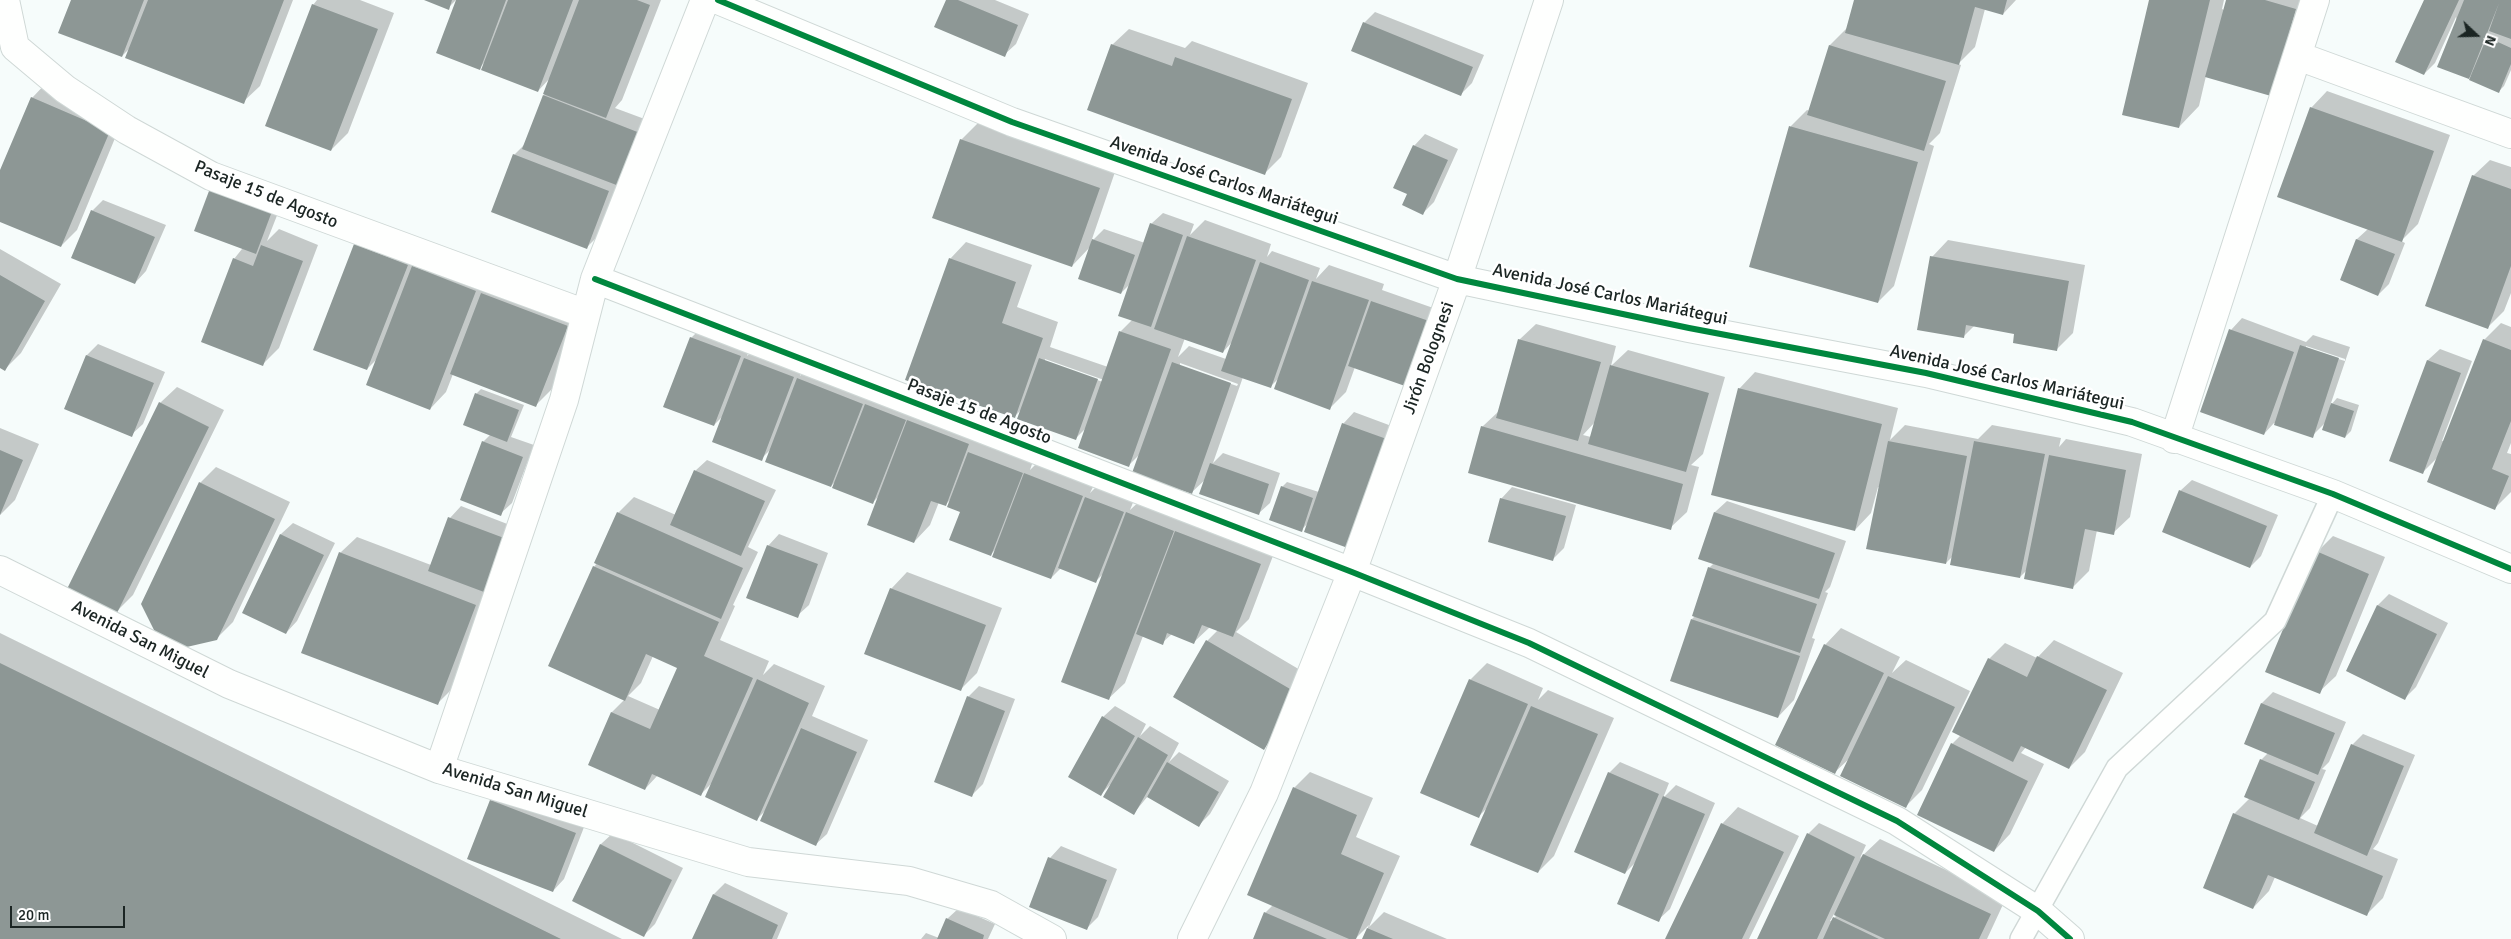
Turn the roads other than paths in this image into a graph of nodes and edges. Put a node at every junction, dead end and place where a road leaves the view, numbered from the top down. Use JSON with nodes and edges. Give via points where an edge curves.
{"nodes":[{"id":1,"x":5,"y":0,"type":"edge"},
{"id":2,"x":705,"y":0,"type":"edge"},
{"id":3,"x":718,"y":0,"type":"edge"},
{"id":4,"x":1549,"y":0,"type":"edge"},
{"id":5,"x":2316,"y":0,"type":"edge"},
{"id":6,"x":2298,"y":56,"type":"junction"},
{"id":7,"x":2511,"y":134,"type":"edge"},
{"id":8,"x":595,"y":279,"type":"junction"},
{"id":9,"x":1458,"y":279,"type":"junction"},
{"id":10,"x":586,"y":314,"type":"junction"},
{"id":11,"x":2174,"y":439,"type":"junction"},
{"id":12,"x":2333,"y":494,"type":"junction"},
{"id":13,"x":2511,"y":569,"type":"edge"},
{"id":14,"x":0,"y":570,"type":"edge"},
{"id":15,"x":1352,"y":572,"type":"junction"},
{"id":16,"x":439,"y":769,"type":"junction"},
{"id":17,"x":2038,"y":911,"type":"junction"},
{"id":18,"x":1052,"y":939,"type":"edge"},
{"id":19,"x":1192,"y":939,"type":"edge"},
{"id":20,"x":2021,"y":939,"type":"edge"},
{"id":21,"x":2070,"y":939,"type":"edge"}],
"edges":[{"from":1,"to":10,"type":"street","name":"Pasaje 15 de Agosto","via":[[15,47],[65,89],[127,130],[211,176]]},
{"from":2,"to":8,"type":"street"},
{"from":3,"to":9,"type":"street","name":"Avenida José Carlos Mariátegui","via":[[1012,122]]},
{"from":4,"to":9,"type":"street","name":"Jirón Bolognesi"},
{"from":5,"to":6,"type":"street"},
{"from":6,"to":7,"type":"street"},
{"from":6,"to":11,"type":"street"},
{"from":8,"to":10,"type":"street"},
{"from":8,"to":15,"type":"street","name":"Pasaje 15 de Agosto"},
{"from":9,"to":11,"type":"street","name":"Avenida José Carlos Mariátegui","via":[[1689,328],[1926,373],[2132,422]]},
{"from":9,"to":15,"type":"street","name":"Jirón Bolognesi"},
{"from":10,"to":16,"type":"street","via":[[564,400]]},
{"from":11,"to":12,"type":"street","name":"Avenida José Carlos Mariátegui"},
{"from":12,"to":13,"type":"street","name":"Avenida José Carlos Mariátegui"},
{"from":12,"to":17,"type":"lane","via":[[2275,621],[2117,768]]},
{"from":14,"to":16,"type":"street","name":"Avenida San Miguel","via":[[229,684]]},
{"from":15,"to":17,"type":"street","name":"Pasaje 15 de Agosto","via":[[1529,644],[1896,821]]},
{"from":15,"to":19,"type":"street","name":"Jirón Bolognesi","via":[[1264,793]]},
{"from":16,"to":18,"type":"street","name":"Avenida San Miguel","via":[[748,862],[909,881],[991,905]]},
{"from":17,"to":20,"type":"lane"},
{"from":17,"to":21,"type":"street","name":"Pasaje 15 de Agosto"}]}
